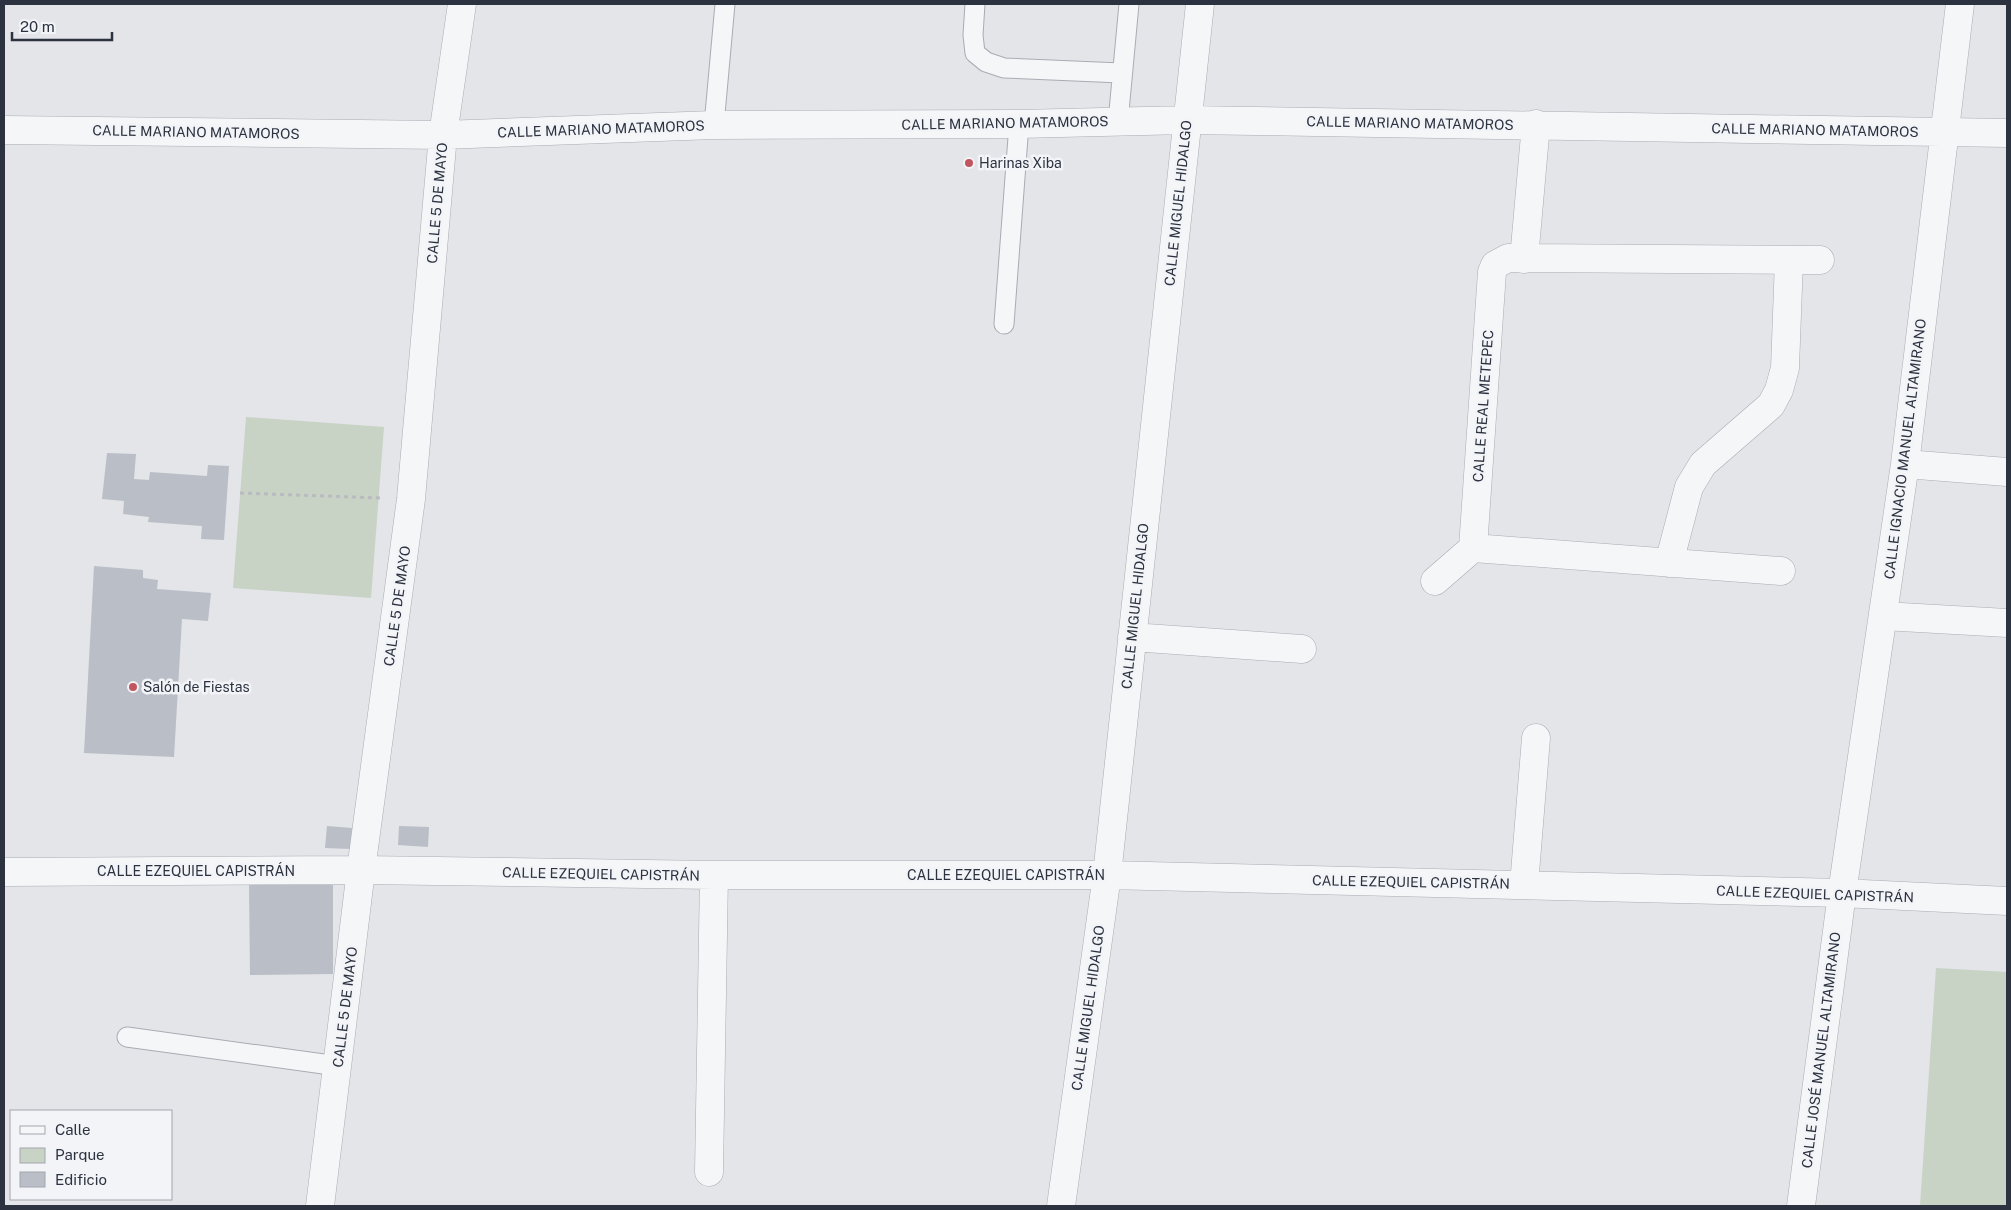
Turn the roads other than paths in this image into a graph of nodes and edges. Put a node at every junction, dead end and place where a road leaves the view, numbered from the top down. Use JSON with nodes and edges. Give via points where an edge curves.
{"nodes":[{"id":1,"x":462,"y":4,"type":"edge"},
{"id":2,"x":725,"y":4,"type":"edge"},
{"id":3,"x":975,"y":4,"type":"edge"},
{"id":4,"x":1129,"y":4,"type":"edge"},
{"id":5,"x":1200,"y":4,"type":"edge"},
{"id":6,"x":1960,"y":4,"type":"edge"},
{"id":7,"x":1121,"y":73,"type":"junction"},
{"id":8,"x":1186,"y":120,"type":"junction"},
{"id":9,"x":1118,"y":122,"type":"junction"},
{"id":10,"x":1019,"y":124,"type":"junction"},
{"id":11,"x":1536,"y":124,"type":"junction"},
{"id":12,"x":714,"y":125,"type":"junction"},
{"id":13,"x":4,"y":130,"type":"edge"},
{"id":14,"x":1944,"y":132,"type":"junction"},
{"id":15,"x":2007,"y":133,"type":"edge"},
{"id":16,"x":443,"y":135,"type":"junction"},
{"id":17,"x":1524,"y":259,"type":"junction"},
{"id":18,"x":1789,"y":260,"type":"junction"},
{"id":19,"x":1820,"y":260,"type":"dead end"},
{"id":20,"x":1004,"y":324,"type":"dead end"},
{"id":21,"x":1905,"y":464,"type":"junction"},
{"id":22,"x":2007,"y":472,"type":"edge"},
{"id":23,"x":1473,"y":548,"type":"junction"},
{"id":24,"x":1669,"y":563,"type":"junction"},
{"id":25,"x":1782,"y":571,"type":"dead end"},
{"id":26,"x":1435,"y":581,"type":"dead end"},
{"id":27,"x":1883,"y":616,"type":"junction"},
{"id":28,"x":2007,"y":623,"type":"edge"},
{"id":29,"x":1132,"y":637,"type":"junction"},
{"id":30,"x":1302,"y":649,"type":"dead end"},
{"id":31,"x":1536,"y":738,"type":"dead end"},
{"id":32,"x":361,"y":870,"type":"junction"},
{"id":33,"x":4,"y":872,"type":"edge"},
{"id":34,"x":1107,"y":874,"type":"junction"},
{"id":35,"x":714,"y":875,"type":"junction"},
{"id":36,"x":1524,"y":885,"type":"junction"},
{"id":37,"x":1842,"y":893,"type":"junction"},
{"id":38,"x":2007,"y":901,"type":"edge"},
{"id":39,"x":127,"y":1037,"type":"dead end"},
{"id":40,"x":338,"y":1066,"type":"junction"},
{"id":41,"x":709,"y":1172,"type":"dead end"},
{"id":42,"x":320,"y":1206,"type":"edge"},
{"id":43,"x":1061,"y":1206,"type":"edge"},
{"id":44,"x":1801,"y":1206,"type":"edge"}],
"edges":[{"from":1,"to":16,"type":"street","name":"CALLE 5 DE MAYO"},
{"from":2,"to":12,"type":"lane"},
{"from":3,"to":7,"type":"lane","via":[[975,53],[986,62],[1004,68]]},
{"from":4,"to":7,"type":"lane"},
{"from":5,"to":8,"type":"street","name":"CALLE MIGUEL HIDALGO"},
{"from":6,"to":14,"type":"street","name":"CALLE IGNACIO MANUEL ALTAMIRANO"},
{"from":7,"to":9,"type":"lane"},
{"from":8,"to":9,"type":"street","name":"CALLE MARIANO MATAMOROS"},
{"from":8,"to":11,"type":"street","name":"CALLE MARIANO MATAMOROS"},
{"from":8,"to":29,"type":"street","name":"CALLE MIGUEL HIDALGO"},
{"from":9,"to":10,"type":"street","name":"CALLE MARIANO MATAMOROS"},
{"from":10,"to":12,"type":"street","name":"CALLE MARIANO MATAMOROS"},
{"from":10,"to":20,"type":"lane"},
{"from":11,"to":14,"type":"street","name":"CALLE MARIANO MATAMOROS"},
{"from":11,"to":17,"type":"street"},
{"from":12,"to":16,"type":"street","name":"CALLE MARIANO MATAMOROS"},
{"from":13,"to":16,"type":"street","name":"CALLE MARIANO MATAMOROS"},
{"from":14,"to":15,"type":"street","name":"CALLE MARIANO MATAMOROS"},
{"from":14,"to":21,"type":"street","name":"CALLE IGNACIO MANUEL ALTAMIRANO"},
{"from":16,"to":32,"type":"street","name":"CALLE 5 DE MAYO","via":[[411,499]]},
{"from":17,"to":18,"type":"street"},
{"from":17,"to":23,"type":"street","name":"CALLE REAL METEPEC","via":[[1508,258],[1492,272]]},
{"from":18,"to":19,"type":"street"},
{"from":18,"to":24,"type":"street","via":[[1785,368],[1779,390],[1771,405],[1703,464],[1688,487]]},
{"from":21,"to":22,"type":"street"},
{"from":21,"to":27,"type":"street","name":"CALLE IGNACIO MANUEL ALTAMIRANO"},
{"from":23,"to":24,"type":"street"},
{"from":23,"to":26,"type":"street"},
{"from":24,"to":25,"type":"street"},
{"from":27,"to":28,"type":"street"},
{"from":27,"to":37,"type":"street","name":"CALLE IGNACIO MANUEL ALTAMIRANO"},
{"from":29,"to":30,"type":"street"},
{"from":29,"to":34,"type":"street","name":"CALLE MIGUEL HIDALGO"},
{"from":31,"to":36,"type":"street"},
{"from":32,"to":33,"type":"street","name":"CALLE EZEQUIEL CAPISTRÁN"},
{"from":32,"to":35,"type":"street","name":"CALLE EZEQUIEL CAPISTRÁN"},
{"from":32,"to":40,"type":"street","name":"CALLE 5 DE MAYO"},
{"from":34,"to":35,"type":"street","name":"CALLE EZEQUIEL CAPISTRÁN"},
{"from":34,"to":36,"type":"street","name":"CALLE EZEQUIEL CAPISTRÁN"},
{"from":34,"to":43,"type":"street","name":"CALLE MIGUEL HIDALGO"},
{"from":35,"to":41,"type":"street"},
{"from":36,"to":37,"type":"street","name":"CALLE EZEQUIEL CAPISTRÁN"},
{"from":37,"to":38,"type":"street","name":"CALLE EZEQUIEL CAPISTRÁN"},
{"from":37,"to":44,"type":"street","name":"CALLE JOSÉ MANUEL ALTAMIRANO"},
{"from":39,"to":40,"type":"lane"},
{"from":40,"to":42,"type":"street","name":"CALLE 5 DE MAYO"}]}
